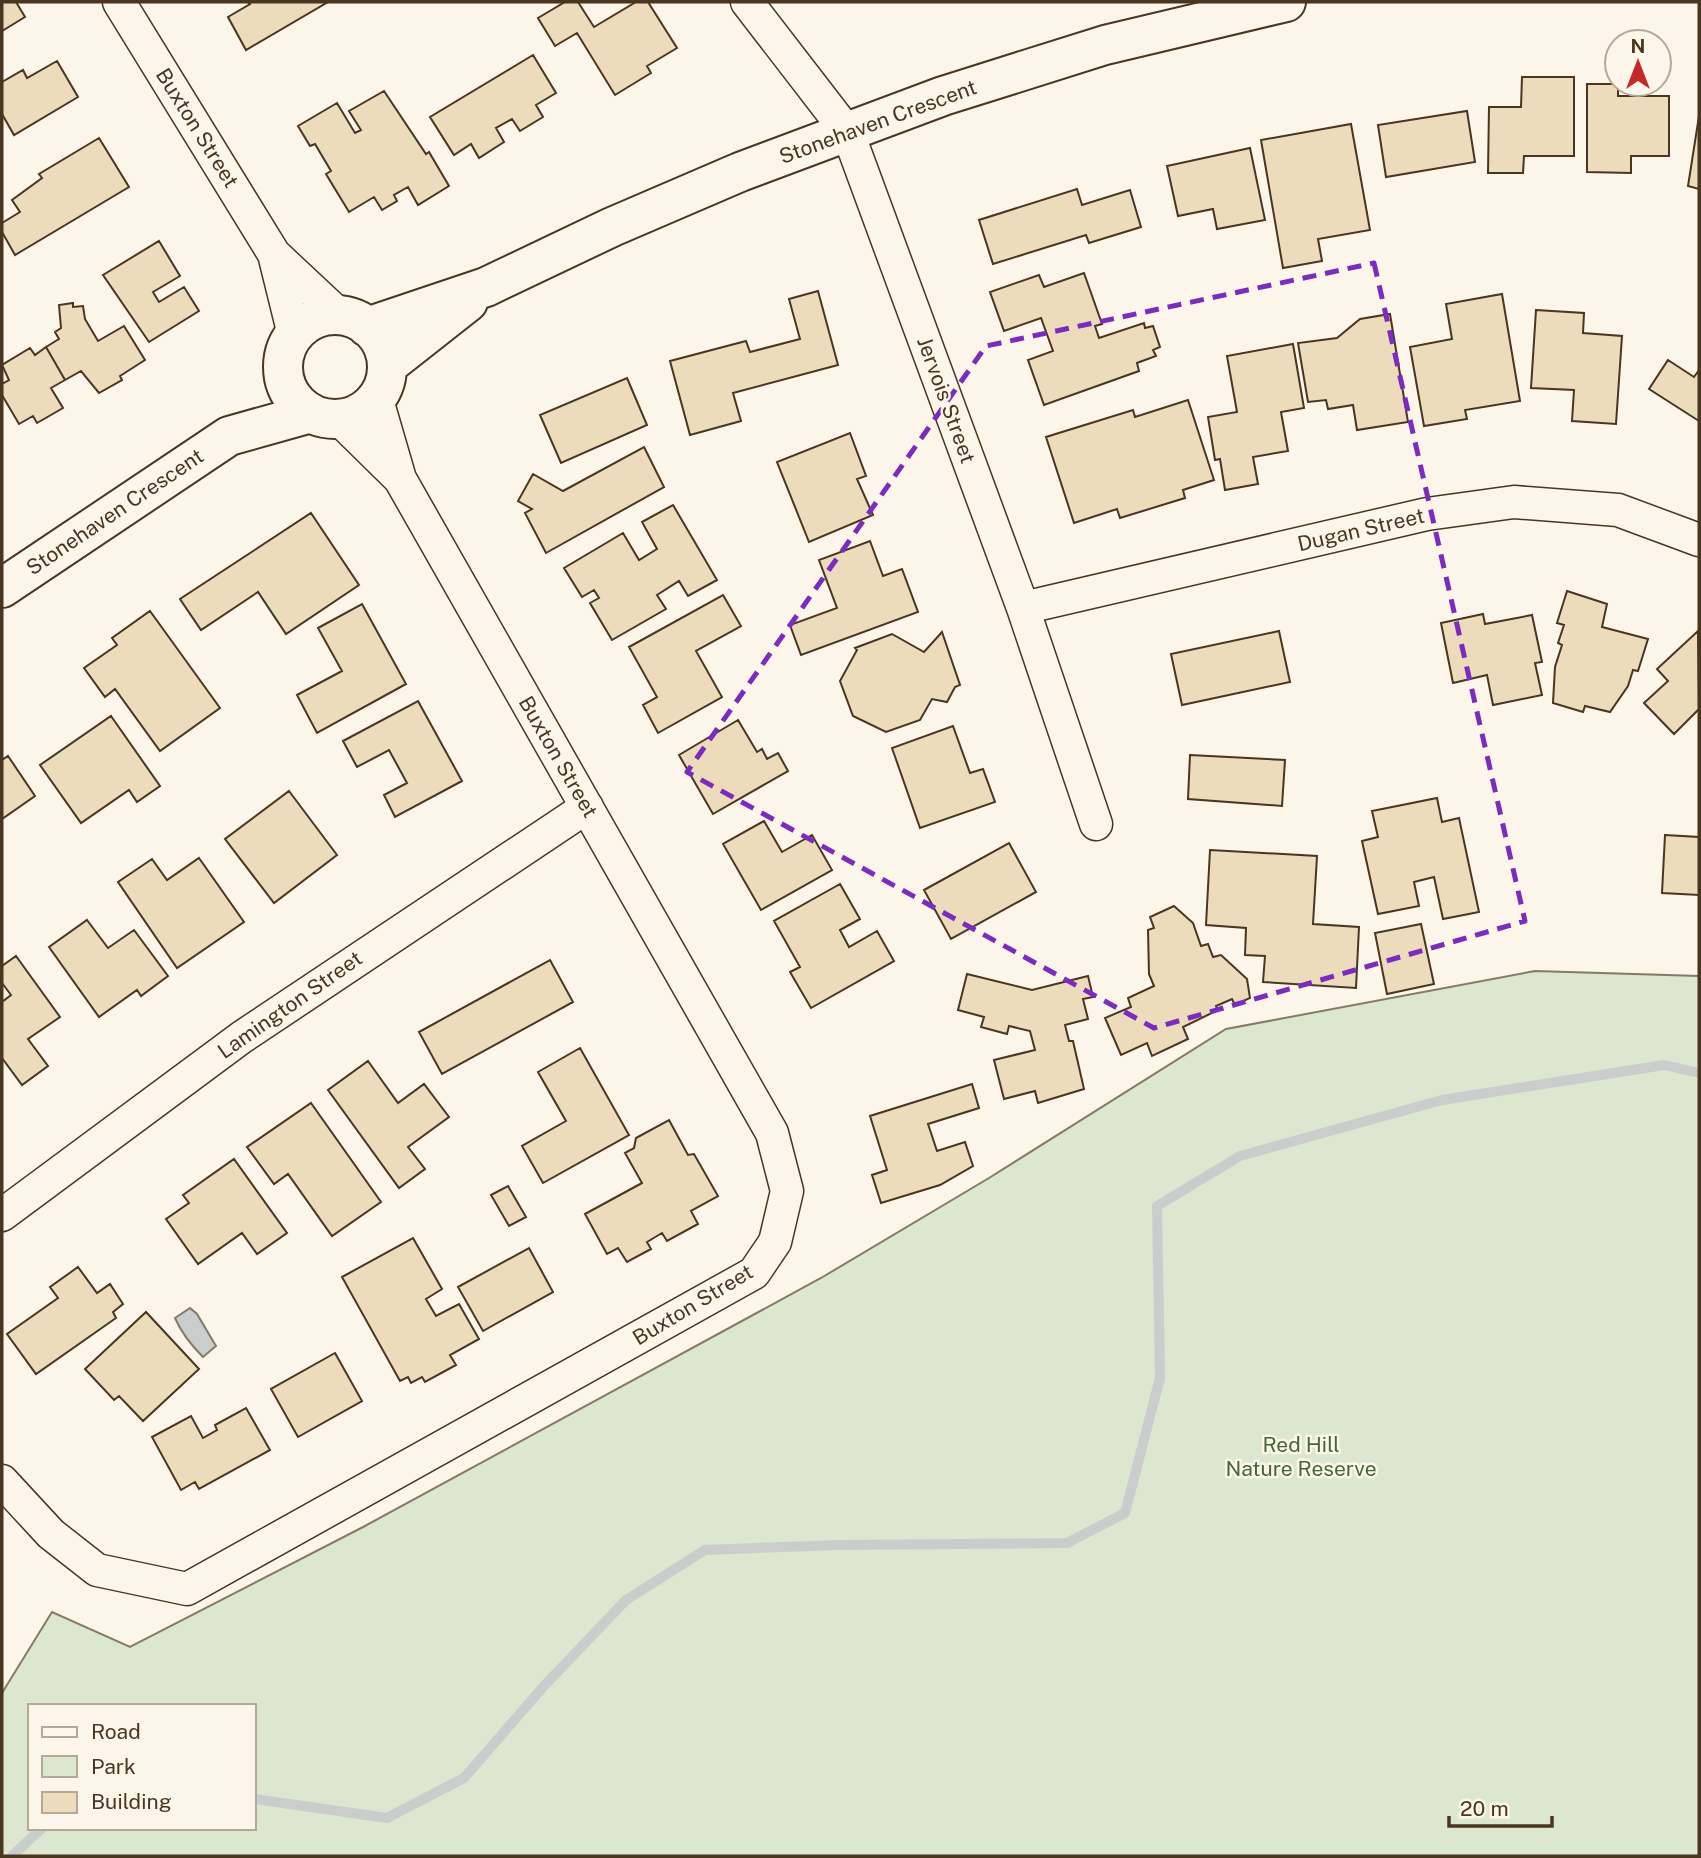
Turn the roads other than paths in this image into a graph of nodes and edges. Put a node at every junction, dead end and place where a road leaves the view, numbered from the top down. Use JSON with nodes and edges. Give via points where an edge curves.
{"nodes":[{"id":1,"x":119,"y":2,"type":"edge"},
{"id":2,"x":747,"y":2,"type":"edge"},
{"id":3,"x":1276,"y":3,"type":"edge"},
{"id":4,"x":848,"y":133,"type":"junction"},
{"id":5,"x":274,"y":254,"type":"junction"},
{"id":6,"x":486,"y":287,"type":"junction"},
{"id":7,"x":352,"y":320,"type":"junction"},
{"id":8,"x":289,"y":353,"type":"junction"},
{"id":9,"x":383,"y":382,"type":"junction"},
{"id":10,"x":326,"y":416,"type":"junction"},
{"id":11,"x":229,"y":436,"type":"junction"},
{"id":12,"x":400,"y":479,"type":"junction"},
{"id":13,"x":1699,"y":540,"type":"edge"},
{"id":14,"x":2,"y":588,"type":"edge"},
{"id":15,"x":1023,"y":608,"type":"junction"},
{"id":16,"x":587,"y":807,"type":"junction"},
{"id":17,"x":1096,"y":824,"type":"dead end"},
{"id":18,"x":2,"y":1215,"type":"edge"},
{"id":19,"x":2,"y":1481,"type":"edge"}],
"edges":[{"from":1,"to":5,"type":"street","name":"Buxton Street"},
{"from":2,"to":4,"type":"street","name":"Jervois Street"},
{"from":3,"to":4,"type":"street","name":"Stonehaven Crescent","via":[[1105,45],[943,96]]},
{"from":4,"to":6,"type":"street","name":"Stonehaven Crescent","via":[[727,177]]},
{"from":4,"to":15,"type":"street","name":"Jervois Street"},
{"from":5,"to":7,"type":"street","name":"Buxton Street"},
{"from":5,"to":8,"type":"street","name":"Buxton Street"},
{"from":6,"to":7,"type":"street","name":"Stonehaven Crescent"},
{"from":6,"to":9,"type":"street","name":"Stonehaven Crescent"},
{"from":7,"to":8,"type":"street","via":[[306,324]]},
{"from":7,"to":9,"type":"street","via":[[384,348]]},
{"from":8,"to":10,"type":"street","via":[[293,398]]},
{"from":8,"to":11,"type":"street","name":"Stonehaven Crescent"},
{"from":9,"to":10,"type":"street","via":[[358,415]]},
{"from":9,"to":12,"type":"street","name":"Buxton Street"},
{"from":10,"to":11,"type":"street","name":"Stonehaven Crescent"},
{"from":10,"to":12,"type":"street","name":"Buxton Street"},
{"from":11,"to":14,"type":"street","name":"Stonehaven Crescent"},
{"from":12,"to":16,"type":"street","name":"Buxton Street"},
{"from":13,"to":15,"type":"street","name":"Dugan Street","via":[[1618,510],[1514,502],[1427,514]]},
{"from":15,"to":17,"type":"street","name":"Jervois Street"},
{"from":16,"to":18,"type":"street","name":"Lamington Street","via":[[242,1037]]},
{"from":16,"to":19,"type":"street","name":"Buxton Street","via":[[772,1133],[787,1191],[775,1242],[754,1273],[187,1589],[97,1570],[51,1534]]}]}
